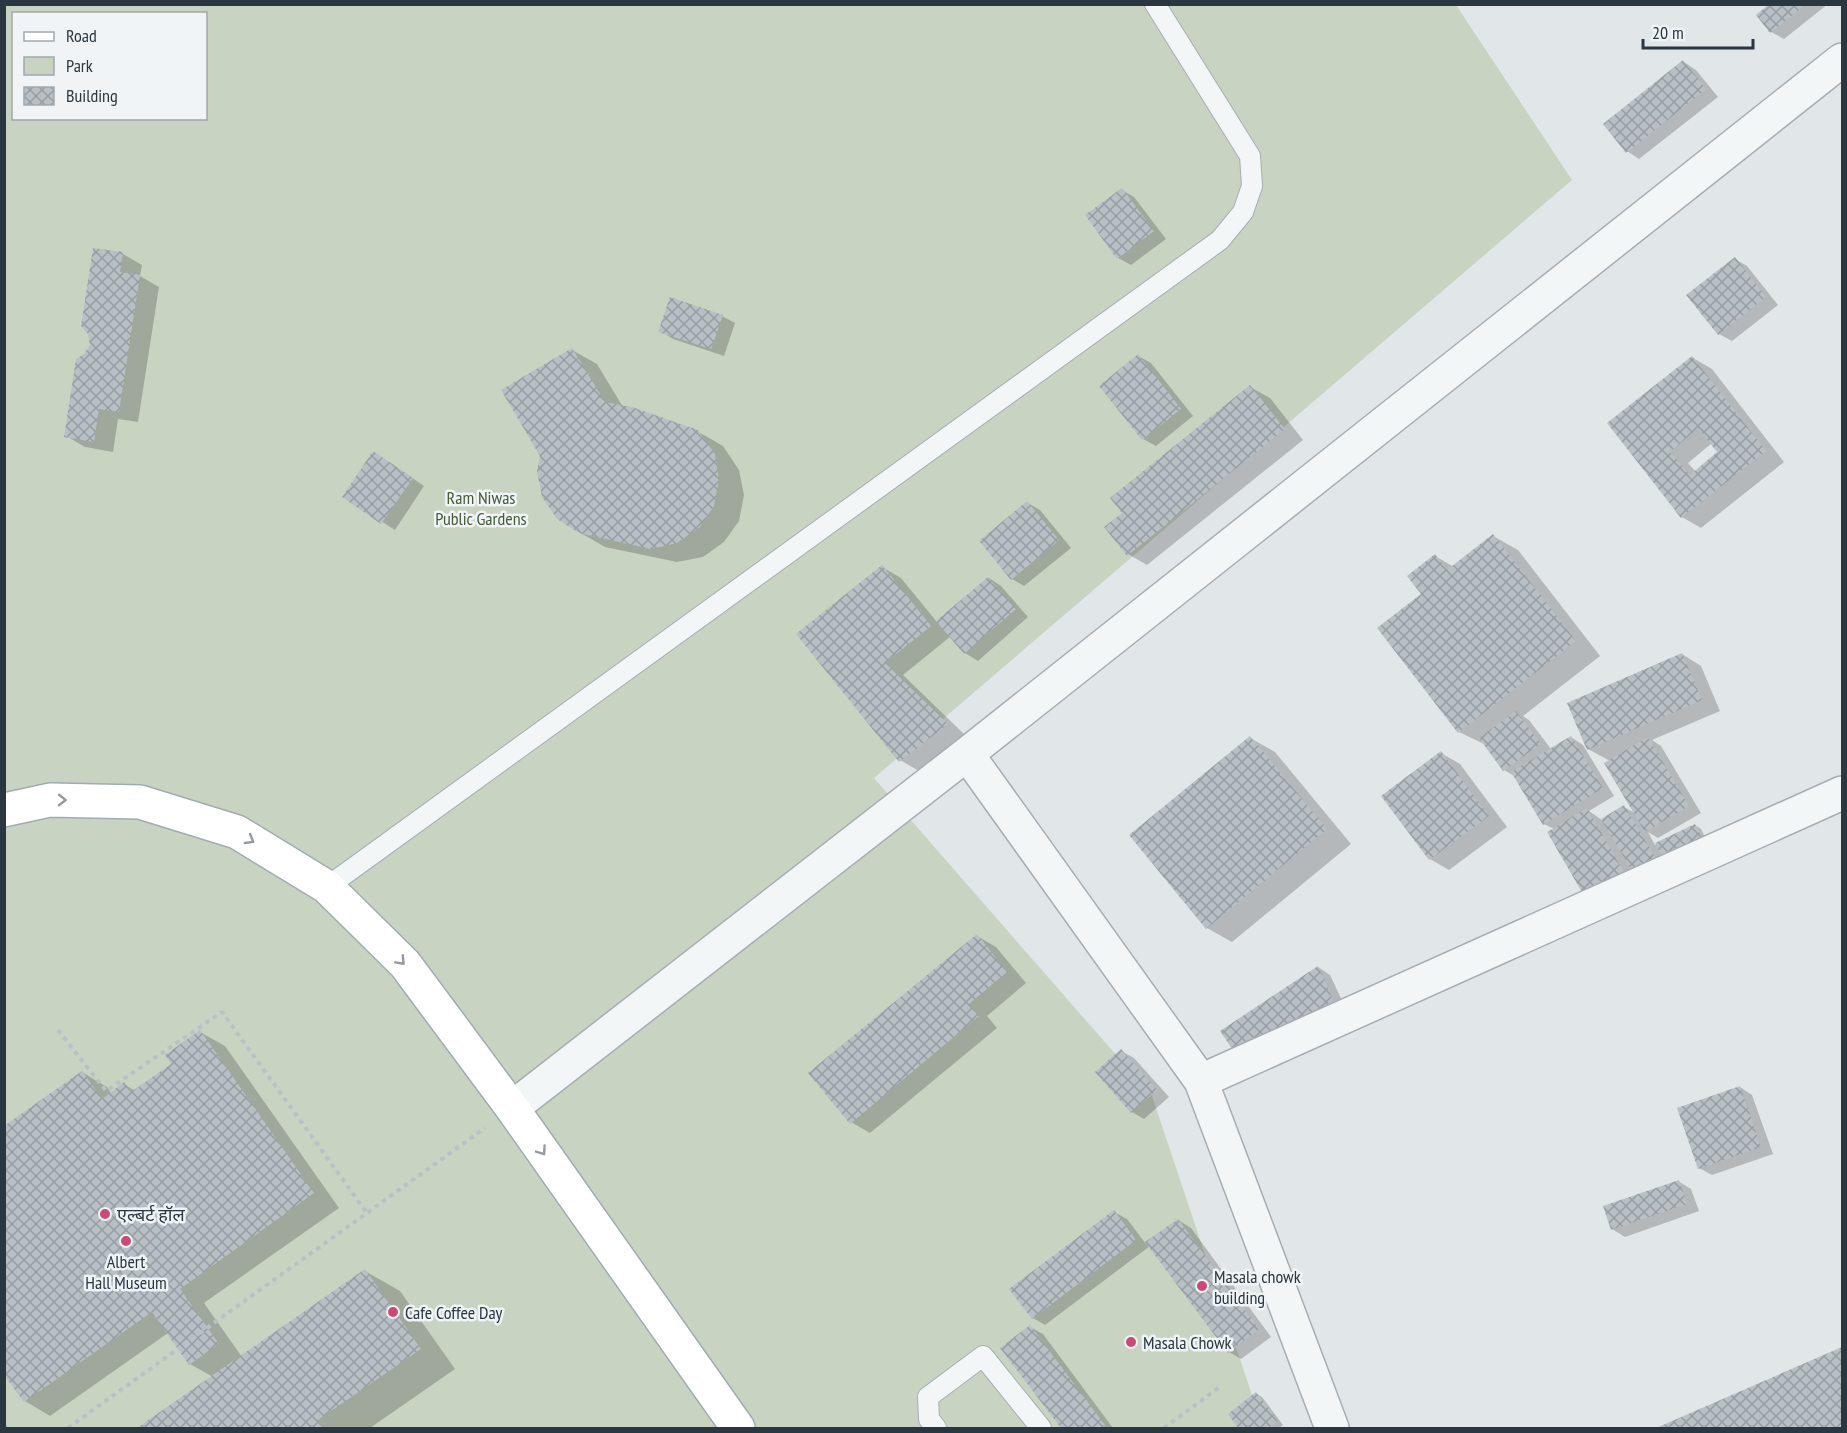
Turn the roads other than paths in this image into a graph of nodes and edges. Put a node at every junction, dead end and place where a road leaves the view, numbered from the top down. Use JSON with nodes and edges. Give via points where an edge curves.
{"nodes":[{"id":1,"x":1155,"y":4,"type":"edge"},
{"id":2,"x":1842,"y":60,"type":"edge"},
{"id":3,"x":967,"y":754,"type":"junction"},
{"id":4,"x":1842,"y":794,"type":"edge"},
{"id":5,"x":4,"y":810,"type":"edge"},
{"id":6,"x":327,"y":886,"type":"junction"},
{"id":7,"x":1201,"y":1081,"type":"junction"},
{"id":8,"x":512,"y":1108,"type":"junction"},
{"id":9,"x":738,"y":1428,"type":"edge"},
{"id":10,"x":936,"y":1428,"type":"edge"},
{"id":11,"x":1041,"y":1428,"type":"edge"},
{"id":12,"x":1332,"y":1428,"type":"edge"}],
"edges":[{"from":1,"to":6,"type":"lane","via":[[1250,156],[1252,186],[1243,212],[1220,240]]},
{"from":2,"to":3,"type":"street"},
{"from":3,"to":7,"type":"street"},
{"from":3,"to":8,"type":"street"},
{"from":4,"to":7,"type":"street"},
{"from":5,"to":6,"type":"main road","one_way":true,"via":[[50,800],[140,802],[237,832]]},
{"from":6,"to":8,"type":"main road","one_way":true,"via":[[405,964]]},
{"from":7,"to":12,"type":"street"},
{"from":8,"to":9,"type":"main road","one_way":true},
{"from":10,"to":11,"type":"lane","via":[[929,1419],[928,1397],[983,1356]]}]}
